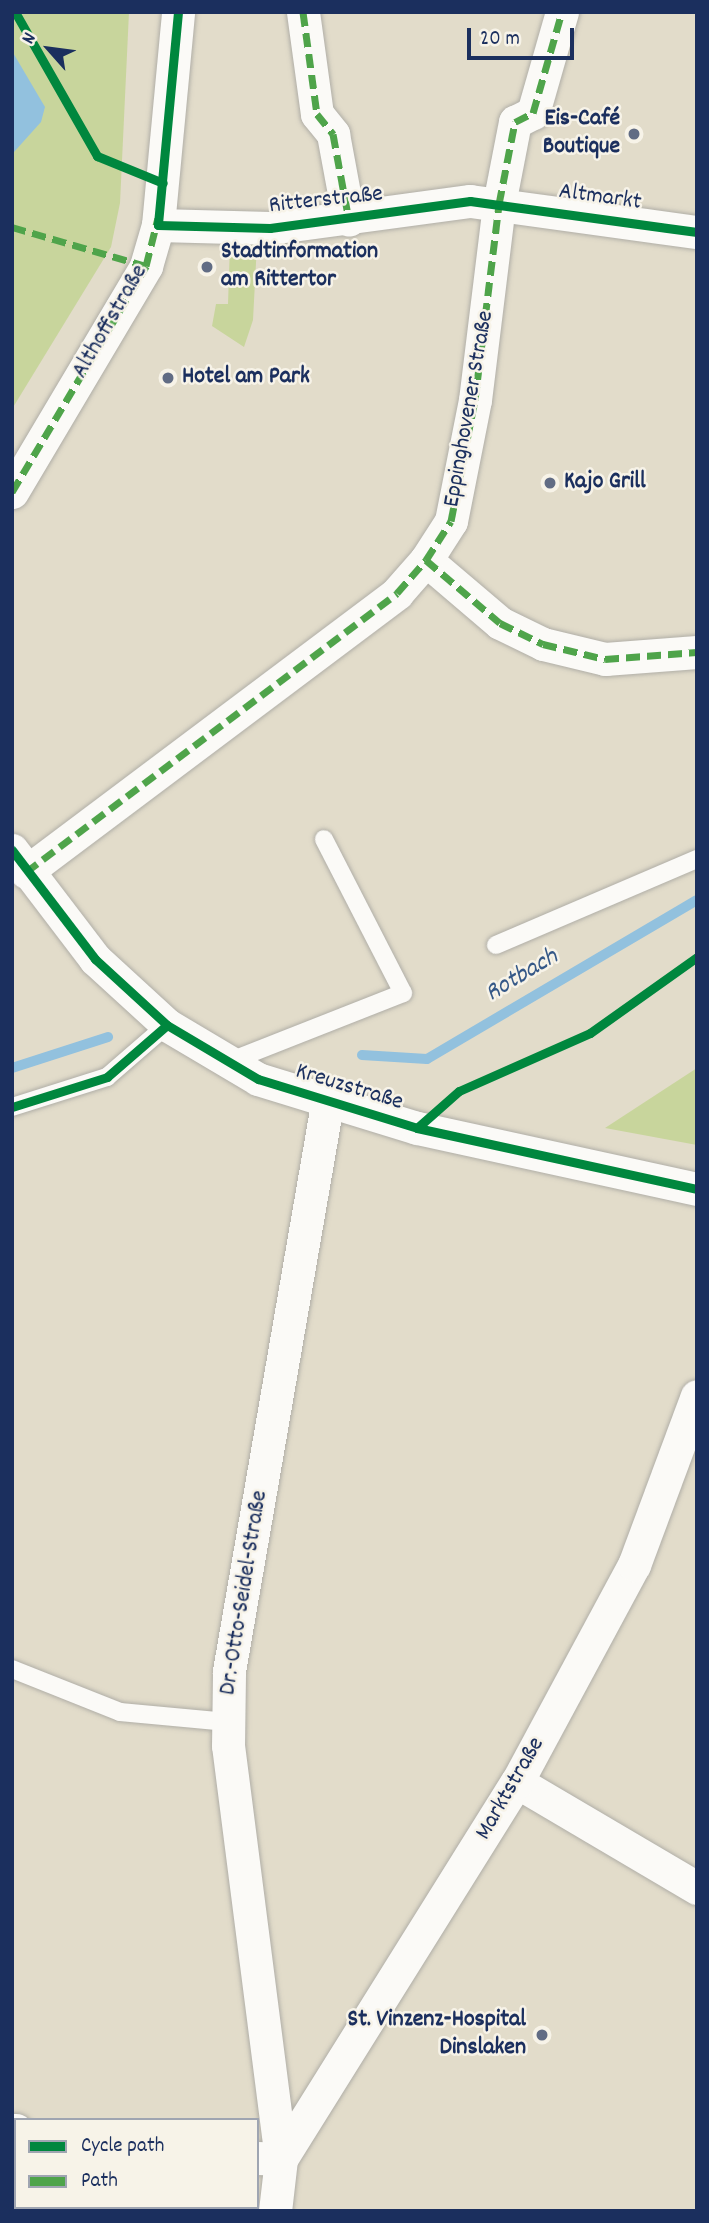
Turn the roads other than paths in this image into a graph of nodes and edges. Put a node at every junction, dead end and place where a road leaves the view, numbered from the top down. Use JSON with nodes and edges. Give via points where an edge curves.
{"nodes":[{"id":1,"x":178,"y":12,"type":"edge"},
{"id":2,"x":303,"y":12,"type":"edge"},
{"id":3,"x":562,"y":12,"type":"edge"},
{"id":4,"x":499,"y":204,"type":"junction"},
{"id":5,"x":349,"y":220,"type":"junction"},
{"id":6,"x":158,"y":225,"type":"junction"},
{"id":7,"x":697,"y":232,"type":"edge"},
{"id":8,"x":12,"y":492,"type":"edge"},
{"id":9,"x":426,"y":560,"type":"junction"},
{"id":10,"x":697,"y":652,"type":"edge"},
{"id":11,"x":324,"y":839,"type":"dead end"},
{"id":12,"x":697,"y":859,"type":"edge"},
{"id":13,"x":19,"y":861,"type":"edge"},
{"id":14,"x":496,"y":945,"type":"dead end"},
{"id":15,"x":167,"y":1025,"type":"junction"},
{"id":16,"x":228,"y":1062,"type":"junction"},
{"id":17,"x":327,"y":1104,"type":"junction"},
{"id":18,"x":12,"y":1107,"type":"edge"},
{"id":19,"x":697,"y":1189,"type":"edge"},
{"id":20,"x":697,"y":1396,"type":"edge"},
{"id":21,"x":12,"y":1669,"type":"edge"},
{"id":22,"x":228,"y":1722,"type":"junction"},
{"id":23,"x":517,"y":1782,"type":"junction"},
{"id":24,"x":697,"y":1888,"type":"edge"},
{"id":25,"x":269,"y":2158,"type":"edge"},
{"id":26,"x":275,"y":2211,"type":"edge"}],
"edges":[{"from":1,"to":6,"type":"street","name":"Althoffstraße"},
{"from":2,"to":5,"type":"street","via":[[317,114],[333,134]]},
{"from":3,"to":4,"type":"street","name":"Eppinghovener Straße","via":[[533,113],[515,122]]},
{"from":4,"to":5,"type":"street","name":"Ritterstraße","via":[[470,201]]},
{"from":4,"to":7,"type":"street","name":"Altmarkt"},
{"from":4,"to":9,"type":"street","name":"Eppinghovener Straße","via":[[475,400],[451,521]]},
{"from":5,"to":6,"type":"street","name":"Ritterstraße","via":[[270,228]]},
{"from":6,"to":8,"type":"street","name":"Althoffstraße","via":[[146,266]]},
{"from":9,"to":10,"type":"street","via":[[523,637],[605,659]]},
{"from":9,"to":13,"type":"street","name":"Eppinghovener Straße","via":[[397,593]]},
{"from":11,"to":16,"type":"lane","via":[[403,993]]},
{"from":12,"to":14,"type":"lane"},
{"from":13,"to":15,"type":"street","name":"Kreuzstraße","via":[[95,959]]},
{"from":15,"to":16,"type":"street","name":"Kreuzstraße"},
{"from":15,"to":18,"type":"lane","via":[[107,1077]]},
{"from":16,"to":17,"type":"street","name":"Kreuzstraße","via":[[258,1079]]},
{"from":17,"to":19,"type":"street","name":"Kreuzstraße","via":[[485,1145]]},
{"from":17,"to":22,"type":"street","name":"Dr.-Otto-Seidel-Straße","via":[[229,1671]]},
{"from":20,"to":23,"type":"street","name":"Marktstraße","via":[[634,1565]]},
{"from":21,"to":22,"type":"lane","via":[[120,1712]]},
{"from":22,"to":25,"type":"street","name":"Dr.-Otto-Seidel-Straße"},
{"from":23,"to":24,"type":"street"},
{"from":23,"to":25,"type":"street","name":"Marktstraße"},
{"from":25,"to":26,"type":"street","name":"Dr.-Otto-Seidel-Straße"}]}
